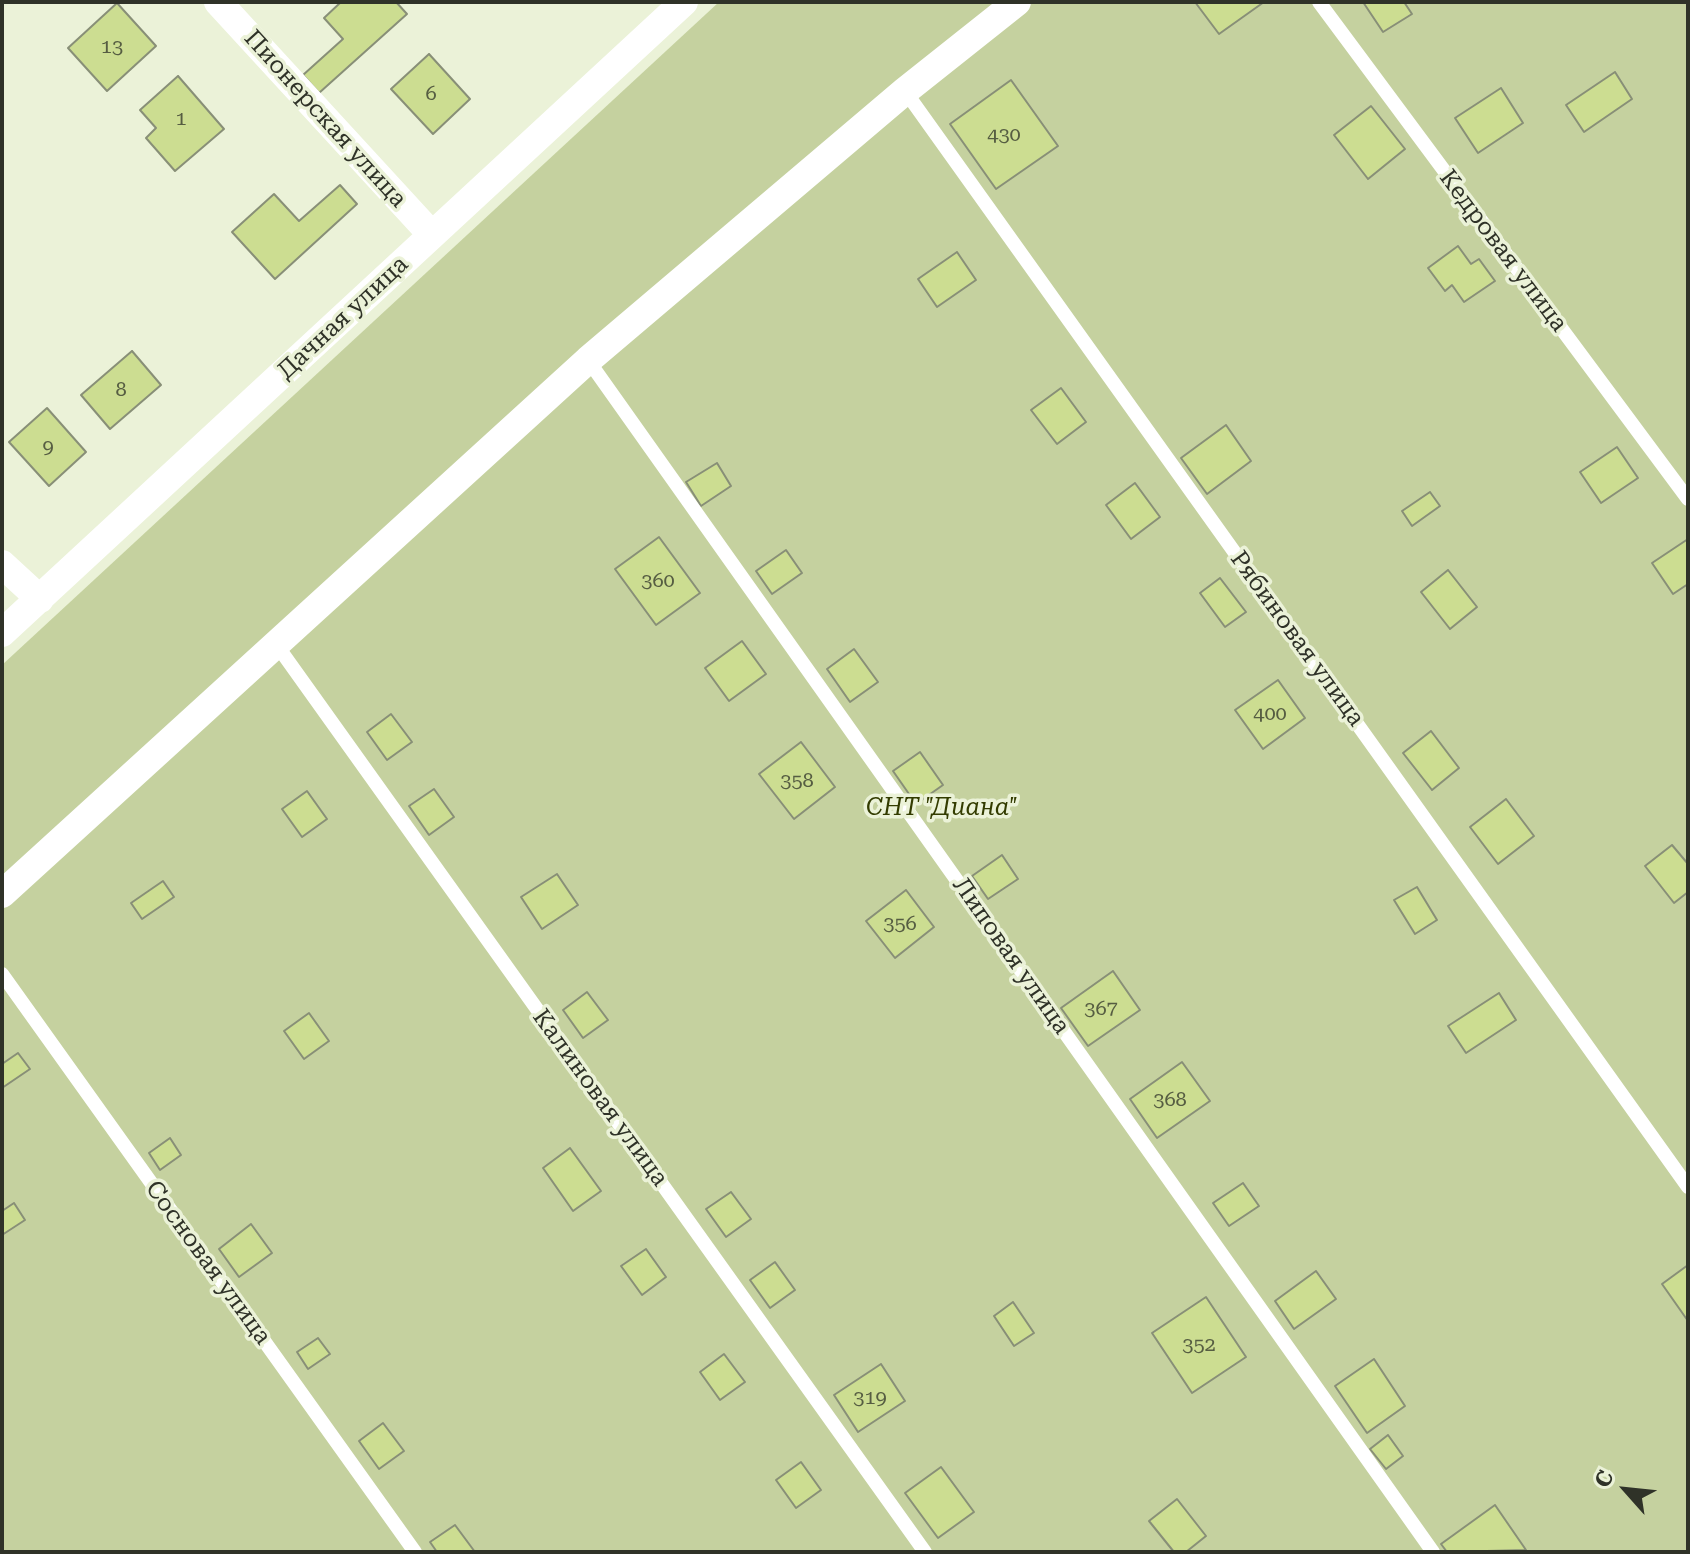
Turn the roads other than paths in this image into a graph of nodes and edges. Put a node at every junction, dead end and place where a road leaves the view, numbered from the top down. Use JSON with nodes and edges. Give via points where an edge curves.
{"nodes":[{"id":1,"x":218,"y":2,"type":"edge"},
{"id":2,"x":684,"y":2,"type":"edge"},
{"id":3,"x":1017,"y":2,"type":"edge"},
{"id":4,"x":1319,"y":2,"type":"edge"},
{"id":5,"x":905,"y":91,"type":"junction"},
{"id":6,"x":432,"y":235,"type":"junction"},
{"id":7,"x":588,"y":360,"type":"junction"},
{"id":8,"x":1688,"y":499,"type":"edge"},
{"id":9,"x":2,"y":564,"type":"edge"},
{"id":10,"x":40,"y":599,"type":"junction"},
{"id":11,"x":2,"y":633,"type":"edge"},
{"id":12,"x":276,"y":644,"type":"junction"},
{"id":13,"x":2,"y":894,"type":"edge"},
{"id":14,"x":2,"y":974,"type":"edge"},
{"id":15,"x":1688,"y":1187,"type":"edge"},
{"id":16,"x":415,"y":1552,"type":"edge"},
{"id":17,"x":925,"y":1552,"type":"edge"},
{"id":18,"x":1433,"y":1552,"type":"edge"}],
"edges":[{"from":1,"to":6,"type":"street","name":"Пионерская улица"},
{"from":2,"to":6,"type":"street","name":"Дачная улица"},
{"from":3,"to":5,"type":"street"},
{"from":4,"to":8,"type":"lane","name":"Кедровая улица"},
{"from":5,"to":7,"type":"street"},
{"from":5,"to":15,"type":"lane","name":"Рябиновая улица"},
{"from":6,"to":10,"type":"street","name":"Дачная улица"},
{"from":7,"to":12,"type":"street"},
{"from":7,"to":18,"type":"lane","name":"Липовая улица"},
{"from":9,"to":10,"type":"street"},
{"from":10,"to":11,"type":"street","name":"Дачная улица"},
{"from":12,"to":13,"type":"street"},
{"from":12,"to":17,"type":"lane","name":"Калиновая улица"},
{"from":14,"to":16,"type":"lane","name":"Сосновая улица"}]}
